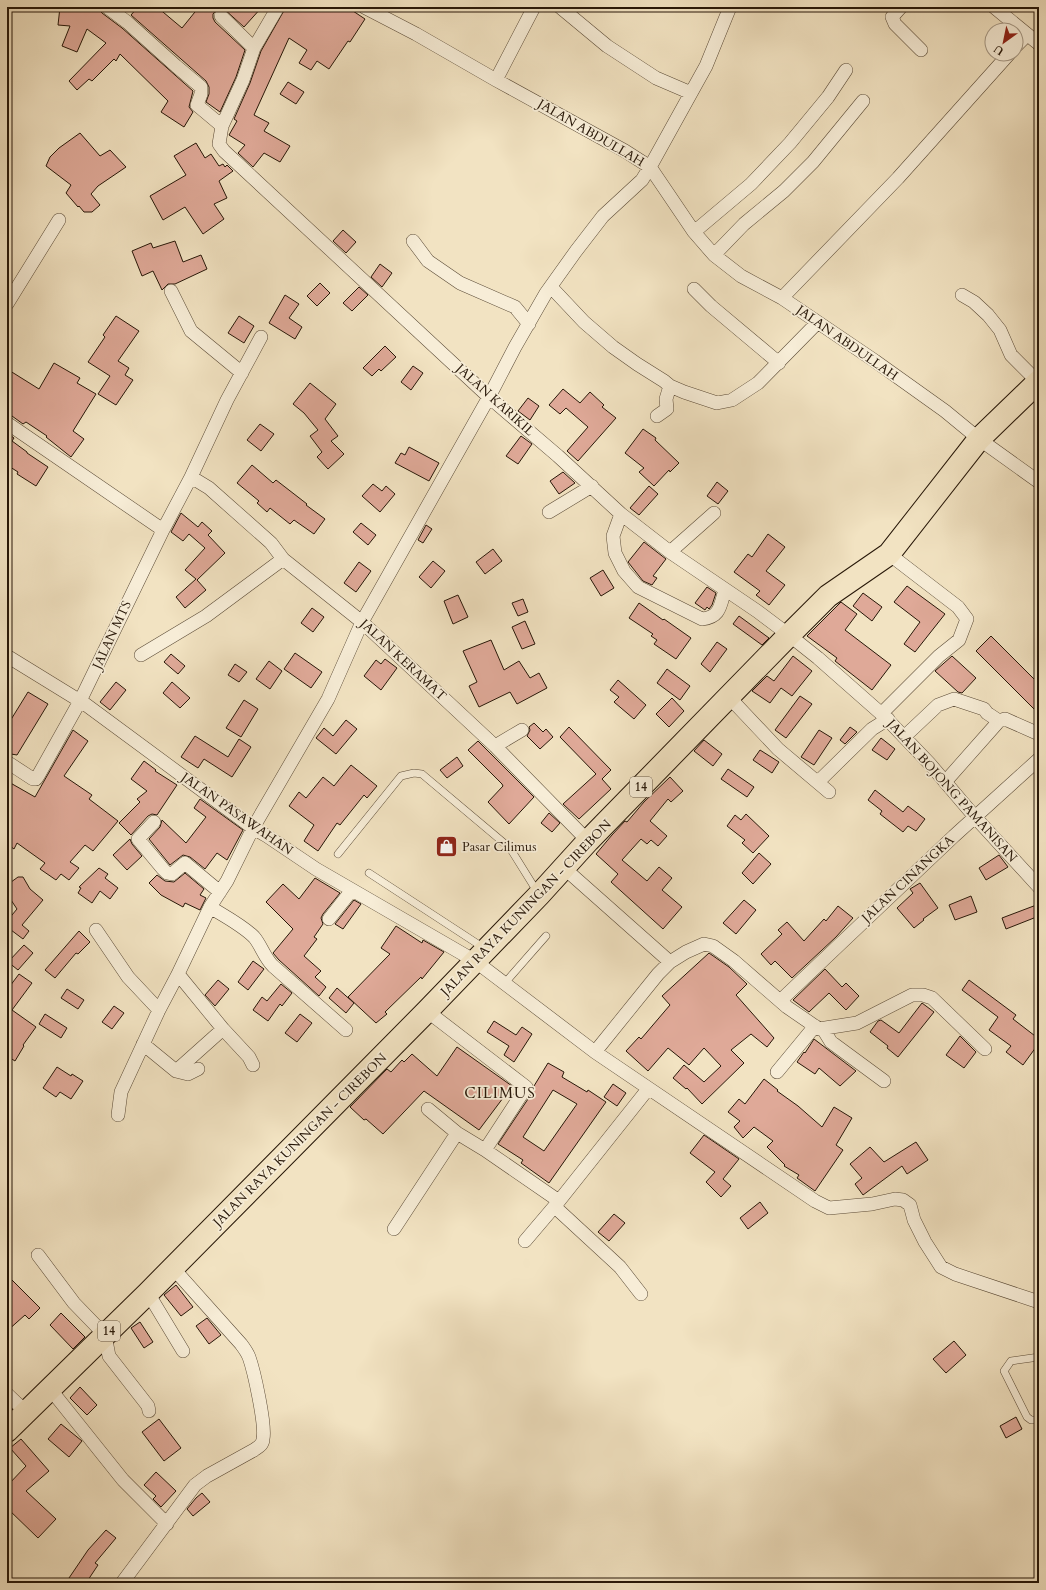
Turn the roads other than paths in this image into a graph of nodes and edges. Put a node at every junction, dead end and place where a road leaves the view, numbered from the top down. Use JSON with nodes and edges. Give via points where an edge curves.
{"nodes":[{"id":1,"x":107,"y":7,"type":"edge"},
{"id":2,"x":278,"y":7,"type":"edge"},
{"id":3,"x":364,"y":7,"type":"edge"},
{"id":4,"x":534,"y":7,"type":"edge"},
{"id":5,"x":560,"y":7,"type":"edge"},
{"id":6,"x":730,"y":7,"type":"edge"},
{"id":7,"x":901,"y":7,"type":"edge"},
{"id":8,"x":994,"y":7,"type":"edge"},
{"id":9,"x":221,"y":16,"type":"dead end"},
{"id":10,"x":1027,"y":35,"type":"junction"},
{"id":11,"x":1024,"y":38,"type":"edge"},
{"id":12,"x":1039,"y":44,"type":"edge"},
{"id":13,"x":254,"y":48,"type":"junction"},
{"id":14,"x":921,"y":50,"type":"dead end"},
{"id":15,"x":1002,"y":62,"type":"edge"},
{"id":16,"x":846,"y":70,"type":"dead end"},
{"id":17,"x":496,"y":80,"type":"junction"},
{"id":18,"x":691,"y":93,"type":"junction"},
{"id":19,"x":863,"y":101,"type":"dead end"},
{"id":20,"x":222,"y":126,"type":"junction"},
{"id":21,"x":650,"y":167,"type":"junction"},
{"id":22,"x":59,"y":220,"type":"dead end"},
{"id":23,"x":694,"y":232,"type":"junction"},
{"id":24,"x":413,"y":241,"type":"dead end"},
{"id":25,"x":714,"y":255,"type":"junction"},
{"id":26,"x":551,"y":287,"type":"junction"},
{"id":27,"x":694,"y":289,"type":"dead end"},
{"id":28,"x":171,"y":291,"type":"dead end"},
{"id":29,"x":962,"y":295,"type":"dead end"},
{"id":30,"x":782,"y":298,"type":"junction"},
{"id":31,"x":7,"y":304,"type":"edge"},
{"id":32,"x":817,"y":323,"type":"junction"},
{"id":33,"x":529,"y":324,"type":"junction"},
{"id":34,"x":261,"y":337,"type":"dead end"},
{"id":35,"x":779,"y":363,"type":"junction"},
{"id":36,"x":242,"y":373,"type":"junction"},
{"id":37,"x":1039,"y":382,"type":"edge"},
{"id":38,"x":670,"y":386,"type":"junction"},
{"id":39,"x":489,"y":397,"type":"junction"},
{"id":40,"x":657,"y":416,"type":"dead end"},
{"id":41,"x":7,"y":423,"type":"edge"},
{"id":42,"x":979,"y":439,"type":"junction"},
{"id":43,"x":191,"y":477,"type":"junction"},
{"id":44,"x":1039,"y":482,"type":"edge"},
{"id":45,"x":592,"y":486,"type":"junction"},
{"id":46,"x":549,"y":512,"type":"dead end"},
{"id":47,"x":714,"y":513,"type":"dead end"},
{"id":48,"x":621,"y":514,"type":"junction"},
{"id":49,"x":163,"y":530,"type":"junction"},
{"id":50,"x":670,"y":552,"type":"junction"},
{"id":51,"x":889,"y":554,"type":"junction"},
{"id":52,"x":283,"y":559,"type":"junction"},
{"id":53,"x":725,"y":590,"type":"junction"},
{"id":54,"x":362,"y":622,"type":"junction"},
{"id":55,"x":789,"y":635,"type":"junction"},
{"id":56,"x":7,"y":656,"type":"edge"},
{"id":57,"x":141,"y":656,"type":"dead end"},
{"id":58,"x":728,"y":696,"type":"junction"},
{"id":59,"x":80,"y":701,"type":"junction"},
{"id":60,"x":885,"y":717,"type":"junction"},
{"id":61,"x":998,"y":721,"type":"junction"},
{"id":62,"x":522,"y":730,"type":"dead end"},
{"id":63,"x":1039,"y":734,"type":"edge"},
{"id":64,"x":904,"y":737,"type":"junction"},
{"id":65,"x":496,"y":746,"type":"junction"},
{"id":66,"x":1039,"y":759,"type":"edge"},
{"id":67,"x":7,"y":762,"type":"edge"},
{"id":68,"x":818,"y":782,"type":"junction"},
{"id":69,"x":945,"y":782,"type":"junction"},
{"id":70,"x":829,"y":792,"type":"dead end"},
{"id":71,"x":975,"y":817,"type":"junction"},
{"id":72,"x":154,"y":822,"type":"dead end"},
{"id":73,"x":252,"y":828,"type":"junction"},
{"id":74,"x":588,"y":841,"type":"junction"},
{"id":75,"x":338,"y":854,"type":"dead end"},
{"id":76,"x":564,"y":868,"type":"junction"},
{"id":77,"x":369,"y":873,"type":"dead end"},
{"id":78,"x":1039,"y":887,"type":"edge"},
{"id":79,"x":352,"y":890,"type":"junction"},
{"id":80,"x":220,"y":892,"type":"junction"},
{"id":81,"x":539,"y":895,"type":"junction"},
{"id":82,"x":210,"y":907,"type":"junction"},
{"id":83,"x":328,"y":919,"type":"dead end"},
{"id":84,"x":96,"y":930,"type":"dead end"},
{"id":85,"x":546,"y":936,"type":"dead end"},
{"id":86,"x":480,"y":955,"type":"junction"},
{"id":87,"x":670,"y":962,"type":"junction"},
{"id":88,"x":178,"y":974,"type":"junction"},
{"id":89,"x":504,"y":984,"type":"junction"},
{"id":90,"x":780,"y":1001,"type":"junction"},
{"id":91,"x":159,"y":1010,"type":"junction"},
{"id":92,"x":427,"y":1011,"type":"junction"},
{"id":93,"x":819,"y":1028,"type":"junction"},
{"id":94,"x":223,"y":1029,"type":"junction"},
{"id":95,"x":346,"y":1030,"type":"dead end"},
{"id":96,"x":143,"y":1044,"type":"junction"},
{"id":97,"x":985,"y":1050,"type":"dead end"},
{"id":98,"x":595,"y":1052,"type":"junction"},
{"id":99,"x":253,"y":1065,"type":"dead end"},
{"id":100,"x":198,"y":1069,"type":"dead end"},
{"id":101,"x":176,"y":1071,"type":"junction"},
{"id":102,"x":777,"y":1072,"type":"dead end"},
{"id":103,"x":884,"y":1081,"type":"dead end"},
{"id":104,"x":648,"y":1089,"type":"junction"},
{"id":105,"x":428,"y":1109,"type":"dead end"},
{"id":106,"x":118,"y":1115,"type":"dead end"},
{"id":107,"x":457,"y":1133,"type":"junction"},
{"id":108,"x":485,"y":1150,"type":"junction"},
{"id":109,"x":557,"y":1204,"type":"junction"},
{"id":110,"x":394,"y":1229,"type":"dead end"},
{"id":111,"x":525,"y":1241,"type":"dead end"},
{"id":112,"x":38,"y":1255,"type":"dead end"},
{"id":113,"x":173,"y":1268,"type":"junction"},
{"id":114,"x":148,"y":1293,"type":"junction"},
{"id":115,"x":641,"y":1294,"type":"dead end"},
{"id":116,"x":1039,"y":1302,"type":"edge"},
{"id":117,"x":105,"y":1335,"type":"junction"},
{"id":118,"x":183,"y":1351,"type":"dead end"},
{"id":119,"x":1039,"y":1357,"type":"edge"},
{"id":120,"x":51,"y":1390,"type":"junction"},
{"id":121,"x":7,"y":1394,"type":"edge"},
{"id":122,"x":148,"y":1411,"type":"dead end"},
{"id":123,"x":26,"y":1412,"type":"junction"},
{"id":124,"x":1039,"y":1420,"type":"edge"},
{"id":125,"x":7,"y":1431,"type":"edge"},
{"id":126,"x":167,"y":1524,"type":"junction"},
{"id":127,"x":122,"y":1583,"type":"edge"}],
"edges":[{"from":1,"to":20,"type":"street","via":[[198,84],[202,89],[197,105]]},
{"from":2,"to":13,"type":"street"},
{"from":3,"to":17,"type":"street","name":"JALAN ABDULLAH"},
{"from":4,"to":17,"type":"street"},
{"from":5,"to":18,"type":"street","via":[[607,46],[656,78]]},
{"from":6,"to":18,"type":"street","via":[[706,66]]},
{"from":7,"to":14,"type":"street","via":[[892,17],[895,24]]},
{"from":8,"to":10,"type":"street"},
{"from":9,"to":13,"type":"street"},
{"from":10,"to":11,"type":"street"},
{"from":10,"to":12,"type":"street"},
{"from":13,"to":20,"type":"street","via":[[244,80]]},
{"from":15,"to":30,"type":"street","via":[[898,178]]},
{"from":16,"to":23,"type":"street","via":[[828,96],[752,184]]},
{"from":17,"to":21,"type":"street","name":"JALAN ABDULLAH"},
{"from":18,"to":21,"type":"street"},
{"from":19,"to":25,"type":"street","via":[[813,162],[744,224]]},
{"from":20,"to":39,"type":"street","name":"JALAN KARIKIL","via":[[219,144],[224,151]]},
{"from":21,"to":23,"type":"street","name":"JALAN ABDULLAH"},
{"from":21,"to":26,"type":"street","via":[[642,180],[603,216]]},
{"from":22,"to":31,"type":"street"},
{"from":23,"to":25,"type":"street","name":"JALAN ABDULLAH"},
{"from":24,"to":33,"type":"street","via":[[428,261],[460,283],[515,307]]},
{"from":25,"to":30,"type":"street","name":"JALAN ABDULLAH","via":[[741,276]]},
{"from":26,"to":33,"type":"street"},
{"from":26,"to":38,"type":"street","via":[[584,322],[613,347]]},
{"from":27,"to":35,"type":"street"},
{"from":28,"to":36,"type":"street","via":[[191,331]]},
{"from":29,"to":37,"type":"street","via":[[988,314],[1000,330],[1011,355]]},
{"from":30,"to":32,"type":"street","name":"JALAN ABDULLAH"},
{"from":32,"to":35,"type":"street"},
{"from":32,"to":42,"type":"street","name":"JALAN ABDULLAH","via":[[926,398]]},
{"from":33,"to":39,"type":"street"},
{"from":34,"to":36,"type":"street","name":"JALAN MTS"},
{"from":35,"to":38,"type":"street","via":[[732,400],[716,403]]},
{"from":36,"to":43,"type":"street","name":"JALAN MTS"},
{"from":37,"to":42,"type":"highway","name":"JALAN RAYA KUNINGAN - CIREBON","number":"14"},
{"from":38,"to":40,"type":"street","via":[[666,399],[667,409]]},
{"from":39,"to":45,"type":"street","name":"JALAN KARIKIL"},
{"from":39,"to":54,"type":"street"},
{"from":41,"to":49,"type":"street"},
{"from":42,"to":44,"type":"street","name":"JALAN ABDULLAH"},
{"from":42,"to":51,"type":"highway","name":"JALAN RAYA KUNINGAN - CIREBON","number":"14"},
{"from":43,"to":49,"type":"street","name":"JALAN MTS"},
{"from":43,"to":52,"type":"street","name":"JALAN KERAMAT","via":[[209,488],[271,543]]},
{"from":45,"to":46,"type":"street"},
{"from":45,"to":48,"type":"street","name":"JALAN KARIKIL"},
{"from":47,"to":50,"type":"street"},
{"from":48,"to":50,"type":"street","name":"JALAN KARIKIL"},
{"from":48,"to":53,"type":"street","via":[[613,536],[615,553],[624,571],[638,587],[702,619],[711,618],[718,612]]},
{"from":49,"to":59,"type":"street","name":"JALAN MTS"},
{"from":50,"to":53,"type":"street","name":"JALAN KARIKIL"},
{"from":51,"to":55,"type":"highway","name":"JALAN RAYA KUNINGAN - CIREBON","number":"14","via":[[828,596]]},
{"from":51,"to":60,"type":"street","via":[[958,608],[966,619],[959,640],[939,656]]},
{"from":52,"to":54,"type":"street","name":"JALAN KERAMAT"},
{"from":52,"to":57,"type":"street","via":[[206,616]]},
{"from":53,"to":55,"type":"street","name":"JALAN KARIKIL"},
{"from":54,"to":65,"type":"street","name":"JALAN KERAMAT"},
{"from":54,"to":73,"type":"street","via":[[328,699]]},
{"from":55,"to":58,"type":"highway","name":"JALAN RAYA KUNINGAN - CIREBON","number":"14"},
{"from":55,"to":60,"type":"street","name":"JALAN BOJONG PAMANISAN"},
{"from":56,"to":59,"type":"street","name":"JALAN PASAWAHAN"},
{"from":58,"to":68,"type":"street","via":[[778,749]]},
{"from":58,"to":74,"type":"highway","name":"JALAN RAYA KUNINGAN - CIREBON","number":"14"},
{"from":59,"to":67,"type":"street","name":"JALAN MTS","via":[[36,779]]},
{"from":59,"to":73,"type":"street","name":"JALAN PASAWAHAN"},
{"from":60,"to":64,"type":"street","name":"JALAN BOJONG PAMANISAN"},
{"from":60,"to":68,"type":"street"},
{"from":61,"to":63,"type":"street","via":[[1005,719]]},
{"from":61,"to":64,"type":"street","via":[[984,709],[954,698],[938,705]]},
{"from":61,"to":69,"type":"street"},
{"from":62,"to":65,"type":"street"},
{"from":64,"to":69,"type":"street","name":"JALAN BOJONG PAMANISAN"},
{"from":65,"to":74,"type":"street","name":"JALAN KERAMAT"},
{"from":66,"to":71,"type":"street","name":"JALAN CINANGKA"},
{"from":68,"to":70,"type":"street"},
{"from":69,"to":71,"type":"street","name":"JALAN BOJONG PAMANISAN"},
{"from":71,"to":78,"type":"street","name":"JALAN BOJONG PAMANISAN"},
{"from":71,"to":90,"type":"street","name":"JALAN CINANGKA"},
{"from":72,"to":80,"type":"street","via":[[138,839],[163,869],[172,874],[184,863]]},
{"from":73,"to":79,"type":"street","name":"JALAN PASAWAHAN"},
{"from":73,"to":80,"type":"street"},
{"from":74,"to":76,"type":"highway","name":"JALAN RAYA KUNINGAN - CIREBON","number":"14"},
{"from":75,"to":81,"type":"lane","via":[[401,776],[422,774],[510,848]]},
{"from":76,"to":81,"type":"highway","name":"JALAN RAYA KUNINGAN - CIREBON","number":"14"},
{"from":76,"to":87,"type":"street"},
{"from":77,"to":86,"type":"lane"},
{"from":79,"to":83,"type":"street"},
{"from":79,"to":86,"type":"street","name":"JALAN PASAWAHAN"},
{"from":80,"to":82,"type":"street"},
{"from":81,"to":86,"type":"highway","name":"JALAN RAYA KUNINGAN - CIREBON","number":"14"},
{"from":82,"to":88,"type":"street"},
{"from":82,"to":95,"type":"street","via":[[250,933],[273,966]]},
{"from":84,"to":91,"type":"street","via":[[128,977]]},
{"from":85,"to":89,"type":"lane"},
{"from":86,"to":89,"type":"street","name":"JALAN PASAWAHAN"},
{"from":86,"to":92,"type":"highway","name":"JALAN RAYA KUNINGAN - CIREBON","number":"14"},
{"from":87,"to":90,"type":"street","via":[[704,944],[713,946]]},
{"from":87,"to":98,"type":"street"},
{"from":88,"to":91,"type":"street"},
{"from":88,"to":94,"type":"street"},
{"from":89,"to":98,"type":"street","name":"JALAN PASAWAHAN"},
{"from":90,"to":93,"type":"street"},
{"from":91,"to":96,"type":"street"},
{"from":92,"to":108,"type":"street","via":[[526,1087]]},
{"from":92,"to":113,"type":"highway","name":"JALAN RAYA KUNINGAN - CIREBON","number":"14"},
{"from":93,"to":97,"type":"street","via":[[857,1023],[912,995],[923,995],[932,998]]},
{"from":93,"to":102,"type":"street"},
{"from":93,"to":103,"type":"street","via":[[831,1042]]},
{"from":94,"to":99,"type":"street","via":[[249,1057]]},
{"from":94,"to":101,"type":"street"},
{"from":96,"to":101,"type":"street"},
{"from":96,"to":106,"type":"street","via":[[121,1092]]},
{"from":98,"to":104,"type":"street","name":"JALAN PASAWAHAN"},
{"from":100,"to":101,"type":"street","via":[[188,1074]]},
{"from":104,"to":109,"type":"street"},
{"from":104,"to":116,"type":"street","name":"JALAN PASAWAHAN","via":[[722,1136],[800,1192],[829,1208],[903,1200],[910,1205],[914,1220],[941,1267]]},
{"from":105,"to":107,"type":"street"},
{"from":107,"to":108,"type":"street"},
{"from":107,"to":110,"type":"street"},
{"from":108,"to":109,"type":"street"},
{"from":109,"to":111,"type":"street"},
{"from":109,"to":115,"type":"street","via":[[620,1267]]},
{"from":112,"to":117,"type":"street","via":[[74,1303]]},
{"from":113,"to":114,"type":"highway","name":"JALAN RAYA KUNINGAN - CIREBON","number":"14"},
{"from":113,"to":126,"type":"street","via":[[247,1353],[260,1405],[264,1440],[260,1446],[207,1476],[195,1486]]},
{"from":114,"to":117,"type":"highway","name":"JALAN RAYA KUNINGAN - CIREBON","number":"14"},
{"from":114,"to":118,"type":"street"},
{"from":117,"to":120,"type":"highway","name":"JALAN RAYA KUNINGAN - CIREBON","number":"14"},
{"from":117,"to":122,"type":"street","via":[[109,1356],[148,1406]]},
{"from":119,"to":124,"type":"lane","via":[[1011,1361],[1004,1371],[1027,1417]]},
{"from":120,"to":123,"type":"highway","name":"JALAN RAYA KUNINGAN - CIREBON","number":"14"},
{"from":120,"to":126,"type":"street","via":[[123,1480]]},
{"from":121,"to":123,"type":"street"},
{"from":123,"to":125,"type":"highway","name":"JALAN RAYA KUNINGAN - CIREBON","number":"14"},
{"from":126,"to":127,"type":"street"}]}
